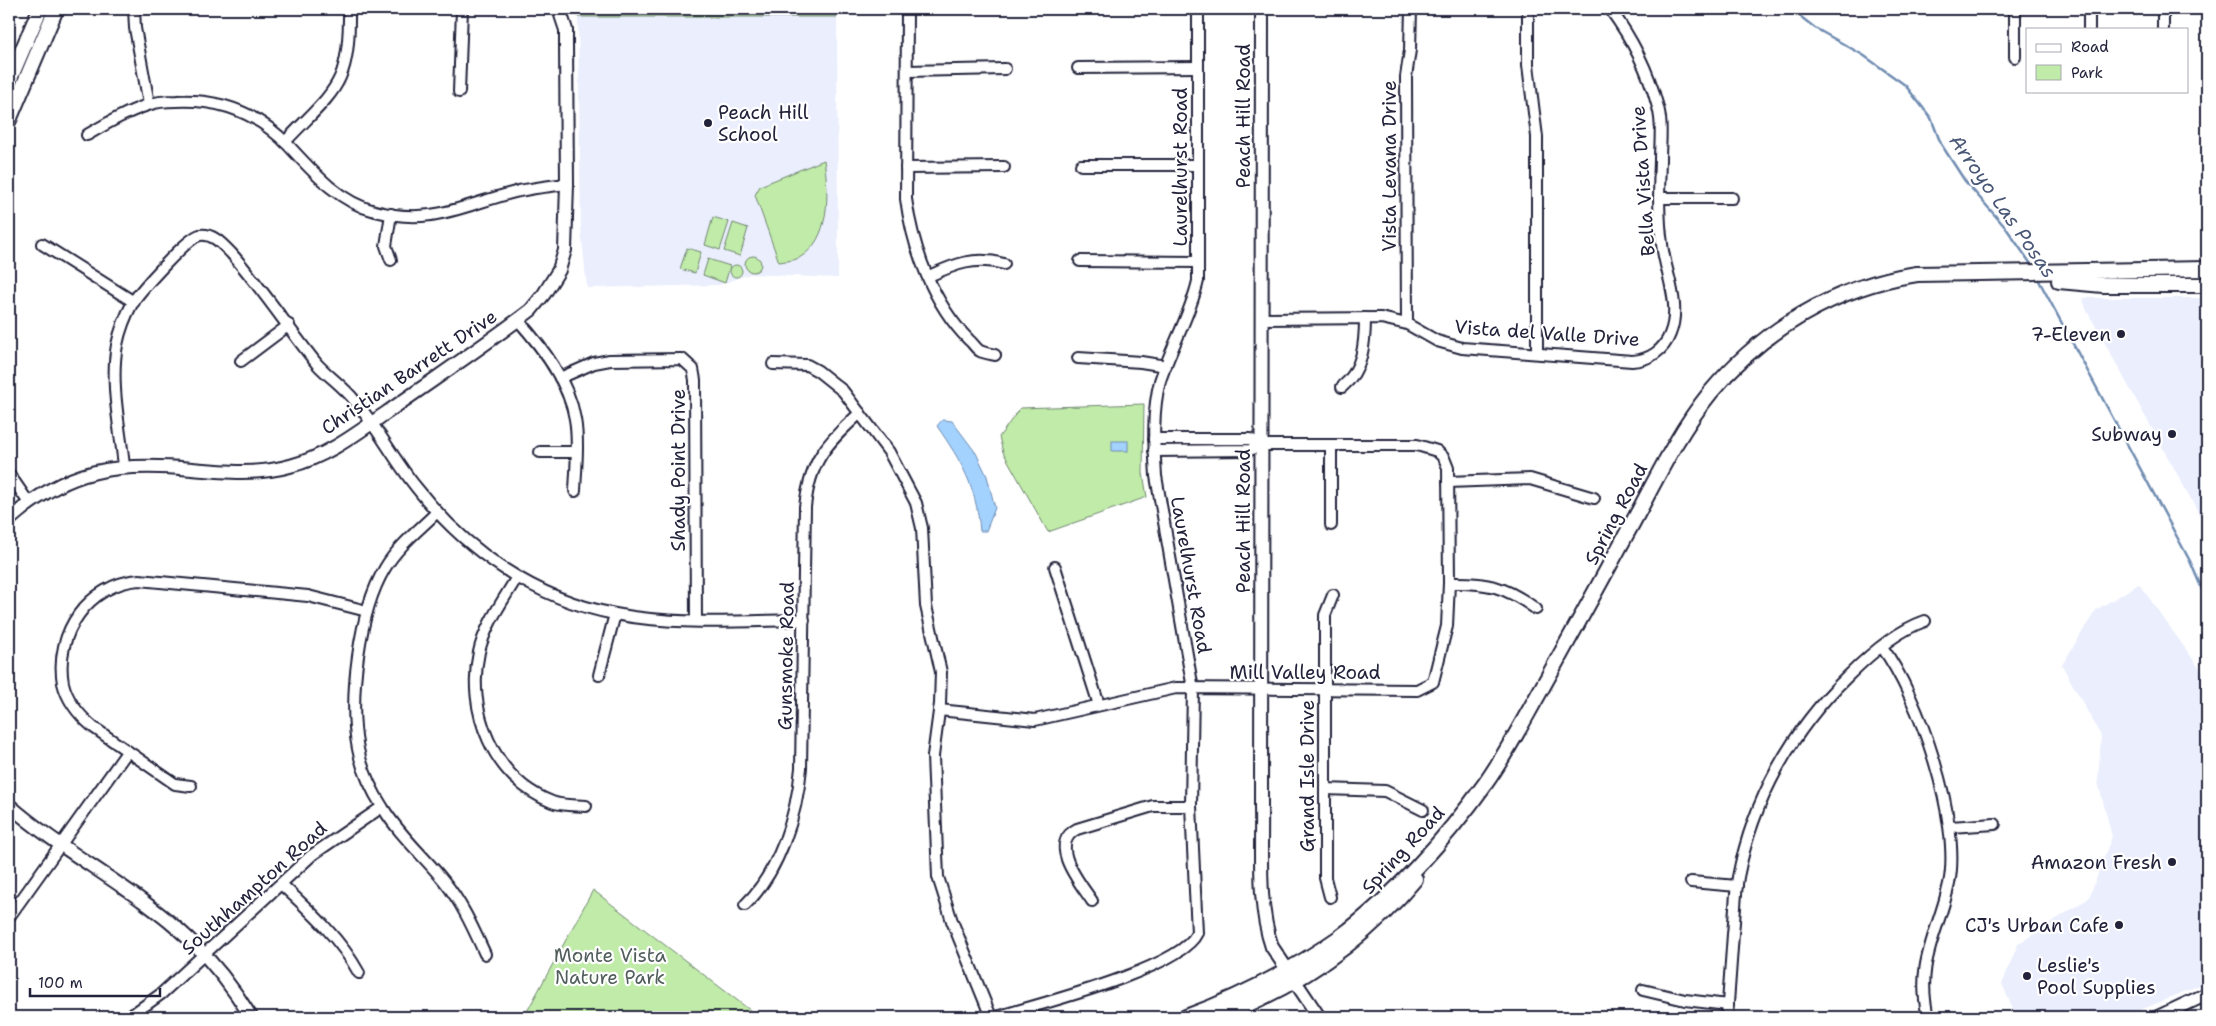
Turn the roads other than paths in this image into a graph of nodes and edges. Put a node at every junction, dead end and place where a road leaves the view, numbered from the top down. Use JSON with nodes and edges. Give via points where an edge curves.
{"nodes":[{"id":1,"x":40,"y":9,"type":"edge"},
{"id":2,"x":56,"y":9,"type":"edge"},
{"id":3,"x":134,"y":9,"type":"edge"},
{"id":4,"x":350,"y":9,"type":"edge"},
{"id":5,"x":462,"y":9,"type":"edge"},
{"id":6,"x":559,"y":9,"type":"edge"},
{"id":7,"x":907,"y":9,"type":"edge"},
{"id":8,"x":1198,"y":9,"type":"edge"},
{"id":9,"x":1262,"y":9,"type":"edge"},
{"id":10,"x":1411,"y":9,"type":"edge"},
{"id":11,"x":1528,"y":9,"type":"edge"},
{"id":12,"x":1610,"y":9,"type":"edge"},
{"id":13,"x":2014,"y":9,"type":"edge"},
{"id":14,"x":2089,"y":9,"type":"edge"},
{"id":15,"x":2163,"y":9,"type":"edge"},
{"id":16,"x":2089,"y":28,"type":"edge"},
{"id":17,"x":2163,"y":28,"type":"edge"},
{"id":18,"x":2015,"y":58,"type":"dead end"},
{"id":19,"x":1198,"y":67,"type":"junction"},
{"id":20,"x":1078,"y":68,"type":"dead end"},
{"id":21,"x":1005,"y":69,"type":"dead end"},
{"id":22,"x":907,"y":71,"type":"junction"},
{"id":23,"x":9,"y":80,"type":"edge"},
{"id":24,"x":459,"y":92,"type":"dead end"},
{"id":25,"x":12,"y":102,"type":"edge"},
{"id":26,"x":149,"y":104,"type":"junction"},
{"id":27,"x":9,"y":120,"type":"edge"},
{"id":28,"x":87,"y":135,"type":"dead end"},
{"id":29,"x":285,"y":142,"type":"junction"},
{"id":30,"x":1081,"y":165,"type":"dead end"},
{"id":31,"x":1198,"y":165,"type":"junction"},
{"id":32,"x":1004,"y":167,"type":"dead end"},
{"id":33,"x":906,"y":168,"type":"junction"},
{"id":34,"x":567,"y":184,"type":"junction"},
{"id":35,"x":1659,"y":198,"type":"junction"},
{"id":36,"x":1732,"y":198,"type":"dead end"},
{"id":37,"x":391,"y":214,"type":"junction"},
{"id":38,"x":42,"y":244,"type":"dead end"},
{"id":39,"x":390,"y":260,"type":"dead end"},
{"id":40,"x":1080,"y":261,"type":"dead end"},
{"id":41,"x":1197,"y":262,"type":"junction"},
{"id":42,"x":1004,"y":264,"type":"dead end"},
{"id":43,"x":2207,"y":269,"type":"edge"},
{"id":44,"x":929,"y":276,"type":"junction"},
{"id":45,"x":2054,"y":277,"type":"junction"},
{"id":46,"x":2207,"y":285,"type":"edge"},
{"id":47,"x":134,"y":302,"type":"junction"},
{"id":48,"x":1674,"y":302,"type":"joint"},
{"id":49,"x":1263,"y":318,"type":"junction"},
{"id":50,"x":1364,"y":318,"type":"junction"},
{"id":51,"x":518,"y":320,"type":"junction"},
{"id":52,"x":1407,"y":324,"type":"junction"},
{"id":53,"x":289,"y":325,"type":"junction"},
{"id":54,"x":1537,"y":353,"type":"junction"},
{"id":55,"x":995,"y":355,"type":"dead end"},
{"id":56,"x":1078,"y":358,"type":"dead end"},
{"id":57,"x":241,"y":361,"type":"dead end"},
{"id":58,"x":773,"y":364,"type":"dead end"},
{"id":59,"x":1166,"y":366,"type":"junction"},
{"id":60,"x":560,"y":378,"type":"junction"},
{"id":61,"x":1342,"y":386,"type":"dead end"},
{"id":62,"x":860,"y":413,"type":"junction"},
{"id":63,"x":371,"y":423,"type":"junction"},
{"id":64,"x":1154,"y":439,"type":"junction"},
{"id":65,"x":1261,"y":445,"type":"junction"},
{"id":66,"x":1331,"y":445,"type":"junction"},
{"id":67,"x":1154,"y":451,"type":"junction"},
{"id":68,"x":540,"y":452,"type":"dead end"},
{"id":69,"x":576,"y":452,"type":"junction"},
{"id":70,"x":124,"y":466,"type":"junction"},
{"id":71,"x":9,"y":474,"type":"edge"},
{"id":72,"x":1448,"y":482,"type":"junction"},
{"id":73,"x":575,"y":492,"type":"dead end"},
{"id":74,"x":1594,"y":498,"type":"dead end"},
{"id":75,"x":29,"y":503,"type":"junction"},
{"id":76,"x":437,"y":512,"type":"junction"},
{"id":77,"x":9,"y":520,"type":"edge"},
{"id":78,"x":1331,"y":525,"type":"dead end"},
{"id":79,"x":1055,"y":567,"type":"dead end"},
{"id":80,"x":517,"y":577,"type":"junction"},
{"id":81,"x":1449,"y":583,"type":"junction"},
{"id":82,"x":1333,"y":595,"type":"dead end"},
{"id":83,"x":1536,"y":609,"type":"dead end"},
{"id":84,"x":366,"y":611,"type":"junction"},
{"id":85,"x":615,"y":614,"type":"junction"},
{"id":86,"x":804,"y":620,"type":"junction"},
{"id":87,"x":696,"y":621,"type":"junction"},
{"id":88,"x":1925,"y":621,"type":"dead end"},
{"id":89,"x":1882,"y":647,"type":"junction"},
{"id":90,"x":599,"y":675,"type":"dead end"},
{"id":91,"x":1193,"y":689,"type":"junction"},
{"id":92,"x":1262,"y":689,"type":"junction"},
{"id":93,"x":1324,"y":689,"type":"junction"},
{"id":94,"x":1099,"y":705,"type":"junction"},
{"id":95,"x":939,"y":710,"type":"junction"},
{"id":96,"x":127,"y":752,"type":"junction"},
{"id":97,"x":191,"y":786,"type":"dead end"},
{"id":98,"x":1325,"y":789,"type":"junction"},
{"id":99,"x":9,"y":805,"type":"edge"},
{"id":100,"x":382,"y":806,"type":"junction"},
{"id":101,"x":586,"y":806,"type":"dead end"},
{"id":102,"x":1191,"y":806,"type":"junction"},
{"id":103,"x":1424,"y":810,"type":"dead end"},
{"id":104,"x":1995,"y":824,"type":"dead end"},
{"id":105,"x":1950,"y":827,"type":"junction"},
{"id":106,"x":61,"y":845,"type":"junction"},
{"id":107,"x":1691,"y":882,"type":"dead end"},
{"id":108,"x":281,"y":884,"type":"junction"},
{"id":109,"x":1737,"y":886,"type":"junction"},
{"id":110,"x":1330,"y":897,"type":"dead end"},
{"id":111,"x":1092,"y":901,"type":"dead end"},
{"id":112,"x":745,"y":905,"type":"dead end"},
{"id":113,"x":9,"y":917,"type":"edge"},
{"id":114,"x":485,"y":954,"type":"dead end"},
{"id":115,"x":205,"y":955,"type":"junction"},
{"id":116,"x":359,"y":974,"type":"dead end"},
{"id":117,"x":1291,"y":974,"type":"junction"},
{"id":118,"x":1643,"y":990,"type":"dead end"},
{"id":119,"x":2207,"y":994,"type":"edge"},
{"id":120,"x":1728,"y":1005,"type":"junction"},
{"id":121,"x":129,"y":1017,"type":"edge"},
{"id":122,"x":251,"y":1017,"type":"edge"},
{"id":123,"x":991,"y":1017,"type":"edge"},
{"id":124,"x":996,"y":1017,"type":"edge"},
{"id":125,"x":1186,"y":1017,"type":"edge"},
{"id":126,"x":1217,"y":1017,"type":"edge"},
{"id":127,"x":1319,"y":1017,"type":"edge"},
{"id":128,"x":1727,"y":1017,"type":"edge"},
{"id":129,"x":1928,"y":1017,"type":"edge"},
{"id":130,"x":2158,"y":1017,"type":"edge"}],
"edges":[{"from":1,"to":23,"type":"main road"},
{"from":2,"to":25,"type":"main road"},
{"from":3,"to":26,"type":"street","via":[[134,28]]},
{"from":4,"to":29,"type":"street","via":[[350,43],[340,79],[324,104]]},
{"from":5,"to":24,"type":"street"},
{"from":6,"to":34,"type":"street","name":"Christian Barrett Drive","via":[[566,36]]},
{"from":7,"to":22,"type":"street"},
{"from":8,"to":19,"type":"street","name":"Laurelhurst Road"},
{"from":9,"to":49,"type":"street","name":"Peach Hill Road"},
{"from":10,"to":52,"type":"street","name":"Vista Levana Drive","via":[[1406,77]]},
{"from":11,"to":54,"type":"street","via":[[1528,65],[1537,137]]},
{"from":12,"to":35,"type":"street","name":"Bella Vista Drive","via":[[1633,45],[1658,106],[1661,126]]},
{"from":13,"to":18,"type":"street"},
{"from":14,"to":16,"type":"street"},
{"from":15,"to":17,"type":"street"},
{"from":19,"to":20,"type":"street"},
{"from":19,"to":31,"type":"street","name":"Laurelhurst Road"},
{"from":21,"to":22,"type":"street"},
{"from":22,"to":33,"type":"street"},
{"from":25,"to":27,"type":"main road"},
{"from":26,"to":28,"type":"street"},
{"from":26,"to":29,"type":"street","via":[[189,100],[232,107],[254,117]]},
{"from":29,"to":37,"type":"street","via":[[328,186],[374,211]]},
{"from":30,"to":31,"type":"street"},
{"from":31,"to":41,"type":"street","name":"Laurelhurst Road"},
{"from":32,"to":33,"type":"street"},
{"from":33,"to":44,"type":"street","via":[[910,223]]},
{"from":34,"to":37,"type":"street","via":[[517,192],[443,215],[416,217]]},
{"from":34,"to":51,"type":"street","name":"Christian Barrett Drive","via":[[565,250],[559,270],[544,294]]},
{"from":35,"to":36,"type":"street"},
{"from":35,"to":48,"type":"street","name":"Bella Vista Drive","via":[[1661,243]]},
{"from":37,"to":39,"type":"street","via":[[386,246]]},
{"from":38,"to":47,"type":"street"},
{"from":40,"to":41,"type":"street"},
{"from":41,"to":59,"type":"street","name":"Laurelhurst Road","via":[[1198,281],[1194,298]]},
{"from":42,"to":44,"type":"street","via":[[963,262]]},
{"from":43,"to":45,"type":"main road","name":"Spring Road"},
{"from":44,"to":55,"type":"street","via":[[940,302],[962,333],[980,351]]},
{"from":45,"to":46,"type":"main road","name":"Spring Road","via":[[2103,284]]},
{"from":45,"to":117,"type":"main road","name":"Spring Road","via":[[1917,274],[1883,280],[1798,316],[1732,370],[1709,394],[1663,466],[1564,650],[1484,785],[1439,842],[1364,918]]},
{"from":47,"to":53,"type":"street","via":[[196,237],[211,236],[248,272]]},
{"from":47,"to":70,"type":"street","via":[[121,329],[115,370]]},
{"from":48,"to":54,"type":"street","name":"Vista del Valle Drive","via":[[1670,334],[1658,351],[1645,359]]},
{"from":49,"to":50,"type":"street","name":"Vista del Valle Drive"},
{"from":49,"to":65,"type":"street","name":"Peach Hill Road"},
{"from":50,"to":52,"type":"street","name":"Vista del Valle Drive"},
{"from":50,"to":61,"type":"street","via":[[1360,362],[1355,373]]},
{"from":51,"to":60,"type":"street"},
{"from":51,"to":63,"type":"street","name":"Christian Barrett Drive"},
{"from":52,"to":54,"type":"street","name":"Vista del Valle Drive","via":[[1448,345]]},
{"from":53,"to":57,"type":"street"},
{"from":53,"to":63,"type":"street","via":[[317,363],[355,400]]},
{"from":56,"to":59,"type":"street"},
{"from":58,"to":62,"type":"street","via":[[798,363],[818,371],[843,391]]},
{"from":59,"to":64,"type":"street","name":"Laurelhurst Road","via":[[1157,398]]},
{"from":60,"to":69,"type":"street","via":[[572,404]]},
{"from":60,"to":87,"type":"street","name":"Shady Point Drive","via":[[594,363],[629,358],[682,359],[693,369],[696,380]]},
{"from":62,"to":86,"type":"street","name":"Gunsmoke Road","via":[[822,450],[811,474],[805,507]]},
{"from":62,"to":95,"type":"street","via":[[904,478],[920,515],[926,606],[940,663]]},
{"from":63,"to":70,"type":"street","name":"Christian Barrett Drive","via":[[310,460],[271,470],[239,472]]},
{"from":63,"to":76,"type":"street"},
{"from":64,"to":65,"type":"street","via":[[1250,438]]},
{"from":64,"to":67,"type":"street","name":"Laurelhurst Road"},
{"from":65,"to":66,"type":"street"},
{"from":65,"to":67,"type":"street","via":[[1250,450]]},
{"from":65,"to":92,"type":"street","name":"Peach Hill Road"},
{"from":66,"to":72,"type":"street","via":[[1416,445],[1431,448],[1441,454],[1447,464]]},
{"from":66,"to":78,"type":"street"},
{"from":67,"to":91,"type":"street","name":"Laurelhurst Road"},
{"from":68,"to":69,"type":"street"},
{"from":69,"to":73,"type":"street"},
{"from":70,"to":75,"type":"street","name":"Christian Barrett Drive","via":[[85,474],[54,487]]},
{"from":71,"to":75,"type":"street"},
{"from":72,"to":74,"type":"street","via":[[1530,479]]},
{"from":72,"to":81,"type":"street"},
{"from":75,"to":77,"type":"street","name":"Christian Barrett Drive"},
{"from":76,"to":80,"type":"street","via":[[469,544]]},
{"from":76,"to":84,"type":"street","via":[[394,555],[373,591]]},
{"from":79,"to":94,"type":"street"},
{"from":80,"to":85,"type":"street","via":[[569,601]]},
{"from":80,"to":101,"type":"street","via":[[479,652],[475,691],[480,720],[494,752],[524,785],[553,802]]},
{"from":81,"to":83,"type":"street","via":[[1496,585]]},
{"from":81,"to":93,"type":"street","name":"Mill Valley Road","via":[[1447,626],[1432,682],[1417,690]]},
{"from":82,"to":93,"type":"street","name":"Grand Isle Drive","via":[[1325,615]]},
{"from":84,"to":96,"type":"street","via":[[308,596],[153,580],[130,580],[108,588],[88,603],[70,630],[63,652],[64,683],[82,718]]},
{"from":84,"to":100,"type":"street","via":[[356,681],[355,728],[360,757]]},
{"from":85,"to":87,"type":"street"},
{"from":85,"to":90,"type":"street"},
{"from":86,"to":87,"type":"street"},
{"from":86,"to":112,"type":"street","name":"Gunsmoke Road","via":[[798,799],[773,864],[760,890]]},
{"from":88,"to":89,"type":"street"},
{"from":89,"to":105,"type":"street","via":[[1913,703],[1935,767]]},
{"from":89,"to":109,"type":"street","via":[[1833,690],[1786,751],[1756,814]]},
{"from":91,"to":92,"type":"street","name":"Mill Valley Road"},
{"from":91,"to":94,"type":"street","name":"Mill Valley Road","via":[[1166,689]]},
{"from":91,"to":102,"type":"street","name":"Laurelhurst Road"},
{"from":92,"to":93,"type":"street","name":"Mill Valley Road"},
{"from":92,"to":117,"type":"street","name":"Peach Hill Road","via":[[1261,807],[1265,920],[1272,946]]},
{"from":93,"to":98,"type":"street","name":"Grand Isle Drive"},
{"from":94,"to":95,"type":"street","name":"Mill Valley Road","via":[[1035,720]]},
{"from":95,"to":123,"type":"street","via":[[933,756],[938,877]]},
{"from":96,"to":97,"type":"street","via":[[175,784]]},
{"from":96,"to":106,"type":"street"},
{"from":98,"to":103,"type":"street","via":[[1385,791]]},
{"from":98,"to":110,"type":"street","name":"Grand Isle Drive","via":[[1325,878]]},
{"from":99,"to":106,"type":"street"},
{"from":100,"to":108,"type":"street","name":"Southhampton Road","via":[[334,838]]},
{"from":100,"to":114,"type":"street","via":[[404,838],[452,891]]},
{"from":102,"to":111,"type":"street","via":[[1153,806],[1077,829],[1068,835],[1065,846],[1068,862]]},
{"from":102,"to":124,"type":"street","name":"Laurelhurst Road","via":[[1198,925],[1192,941],[1137,972]]},
{"from":104,"to":105,"type":"street"},
{"from":105,"to":129,"type":"street","via":[[1952,858],[1949,884],[1925,964]]},
{"from":106,"to":113,"type":"street"},
{"from":106,"to":115,"type":"street","via":[[170,923]]},
{"from":107,"to":109,"type":"street"},
{"from":108,"to":115,"type":"street","name":"Southhampton Road"},
{"from":108,"to":116,"type":"street","via":[[305,905],[345,950]]},
{"from":109,"to":120,"type":"street"},
{"from":115,"to":121,"type":"street","name":"Southhampton Road"},
{"from":115,"to":122,"type":"street"},
{"from":117,"to":125,"type":"main road","name":"Spring Road"},
{"from":117,"to":126,"type":"main road","name":"Spring Road"},
{"from":117,"to":127,"type":"street","name":"Peach Hill Road"},
{"from":118,"to":120,"type":"street","via":[[1685,1000]]},
{"from":119,"to":130,"type":"street"},
{"from":120,"to":128,"type":"street"}]}
